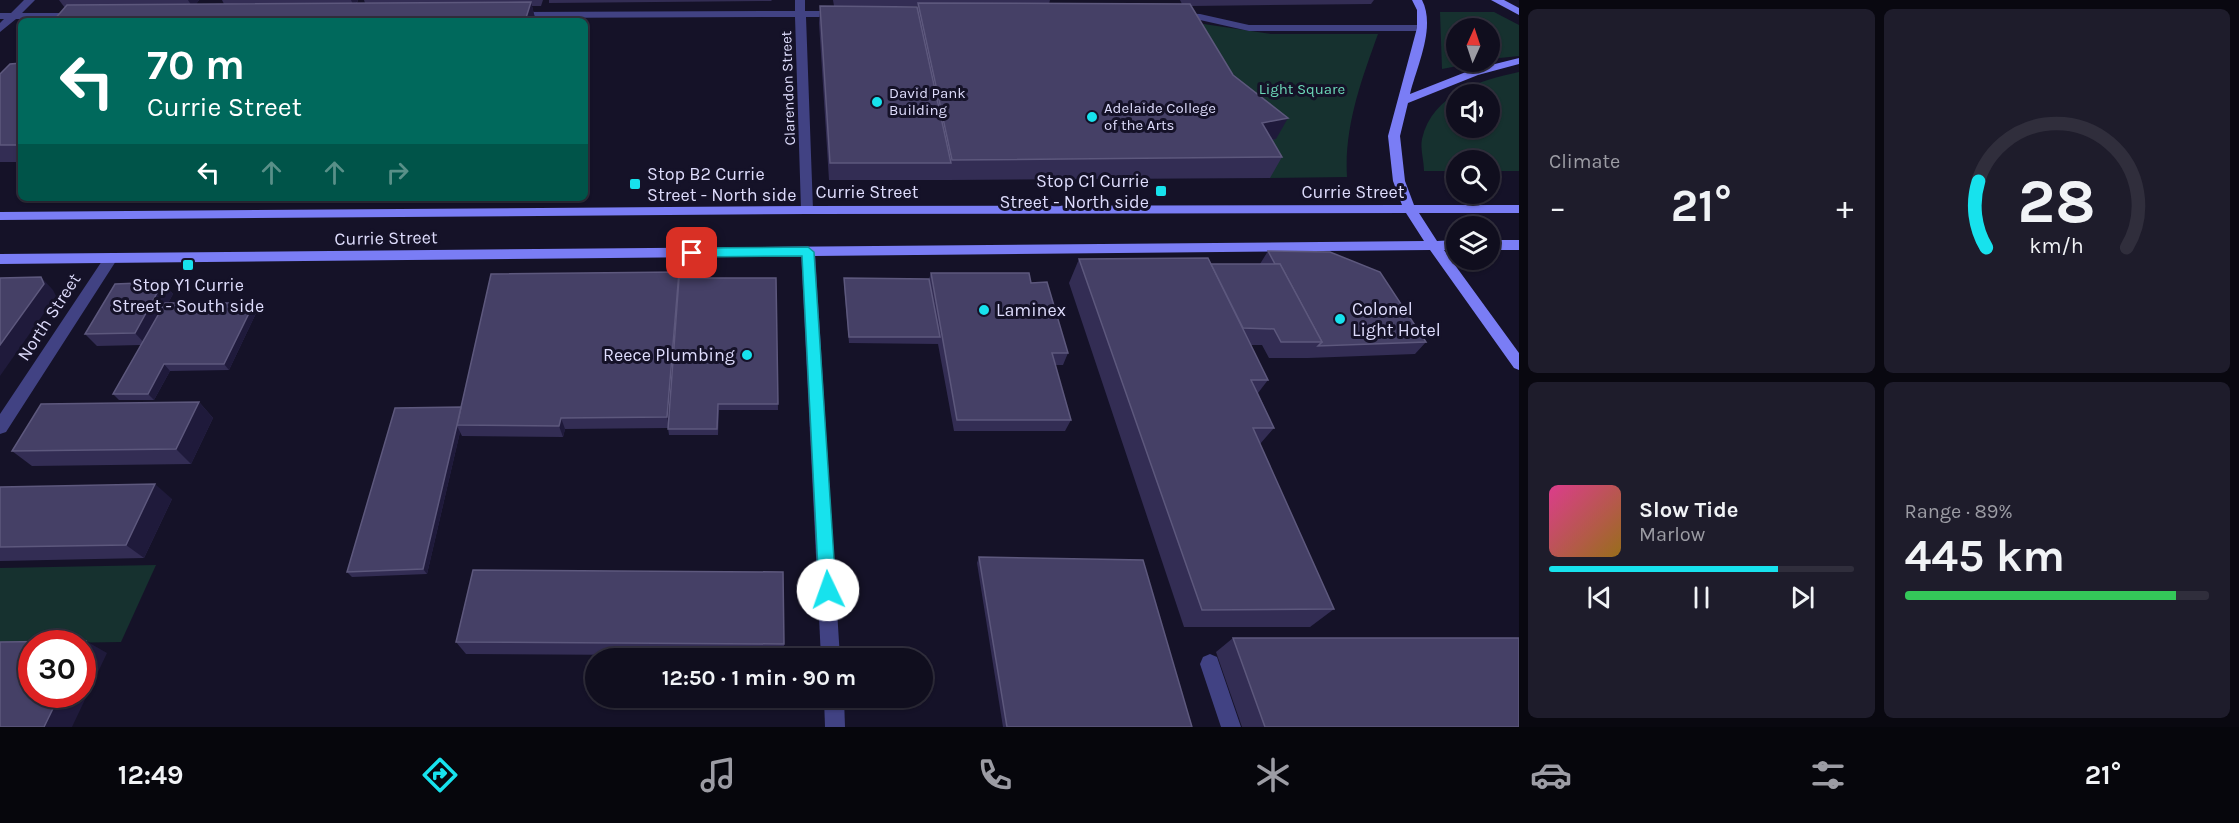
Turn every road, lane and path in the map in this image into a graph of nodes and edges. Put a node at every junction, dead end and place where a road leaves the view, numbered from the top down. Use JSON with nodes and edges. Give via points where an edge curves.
{"nodes":[{"id":1,"x":30,"y":0,"type":"edge"},
{"id":2,"x":800,"y":0,"type":"edge"},
{"id":3,"x":1417,"y":0,"type":"edge"},
{"id":4,"x":1496,"y":0,"type":"edge"},
{"id":5,"x":1519,"y":12,"type":"edge"},
{"id":6,"x":801,"y":14,"type":"junction"},
{"id":7,"x":852,"y":14,"type":"edge"},
{"id":8,"x":503,"y":15,"type":"edge"},
{"id":9,"x":0,"y":16,"type":"edge"},
{"id":10,"x":13,"y":16,"type":"junction"},
{"id":11,"x":88,"y":16,"type":"edge"},
{"id":12,"x":1172,"y":16,"type":"edge"},
{"id":13,"x":1422,"y":28,"type":"junction"},
{"id":14,"x":0,"y":29,"type":"edge"},
{"id":15,"x":1519,"y":61,"type":"edge"},
{"id":16,"x":1404,"y":101,"type":"junction"},
{"id":17,"x":1519,"y":209,"type":"edge"},
{"id":18,"x":807,"y":210,"type":"junction"},
{"id":19,"x":1410,"y":210,"type":"junction"},
{"id":20,"x":0,"y":216,"type":"edge"},
{"id":21,"x":1500,"y":245,"type":"edge"},
{"id":22,"x":1519,"y":245,"type":"edge"},
{"id":23,"x":1434,"y":246,"type":"junction"},
{"id":24,"x":1446,"y":246,"type":"edge"},
{"id":25,"x":808,"y":252,"type":"junction"},
{"id":26,"x":111,"y":258,"type":"junction"},
{"id":27,"x":0,"y":259,"type":"edge"},
{"id":28,"x":1519,"y":364,"type":"edge"},
{"id":29,"x":0,"y":427,"type":"edge"},
{"id":30,"x":830,"y":648,"type":"edge"},
{"id":31,"x":1210,"y":664,"type":"dead end"},
{"id":32,"x":834,"y":708,"type":"edge"},
{"id":33,"x":835,"y":727,"type":"edge"},
{"id":34,"x":1231,"y":727,"type":"edge"}],
"edges":[{"from":1,"to":10,"type":"street"},
{"from":2,"to":6,"type":"street","name":"Clarendon Street"},
{"from":3,"to":13,"type":"main road","via":[[1422,10]]},
{"from":4,"to":5,"type":"main road"},
{"from":6,"to":7,"type":"street"},
{"from":6,"to":8,"type":"street"},
{"from":6,"to":18,"type":"street","name":"Clarendon Street"},
{"from":9,"to":10,"type":"street"},
{"from":10,"to":11,"type":"street"},
{"from":10,"to":14,"type":"street"},
{"from":12,"to":13,"type":"street","via":[[1200,17],[1249,28]]},
{"from":13,"to":16,"type":"main road"},
{"from":15,"to":16,"type":"main road","via":[[1467,73],[1443,87]]},
{"from":16,"to":19,"type":"main road","via":[[1394,136],[1399,182]]},
{"from":17,"to":19,"type":"main road","name":"Currie Street"},
{"from":18,"to":19,"type":"main road","name":"Currie Street"},
{"from":18,"to":20,"type":"main road","name":"Currie Street"},
{"from":19,"to":23,"type":"main road"},
{"from":21,"to":22,"type":"main road"},
{"from":23,"to":24,"type":"main road","name":"Currie Street"},
{"from":23,"to":25,"type":"main road","name":"Currie Street"},
{"from":23,"to":28,"type":"main road"},
{"from":25,"to":26,"type":"main road","name":"Currie Street"},
{"from":25,"to":30,"type":"street"},
{"from":26,"to":27,"type":"main road","name":"Currie Street"},
{"from":26,"to":29,"type":"street","name":"North Street"},
{"from":31,"to":34,"type":"street"},
{"from":32,"to":33,"type":"street"}]}
